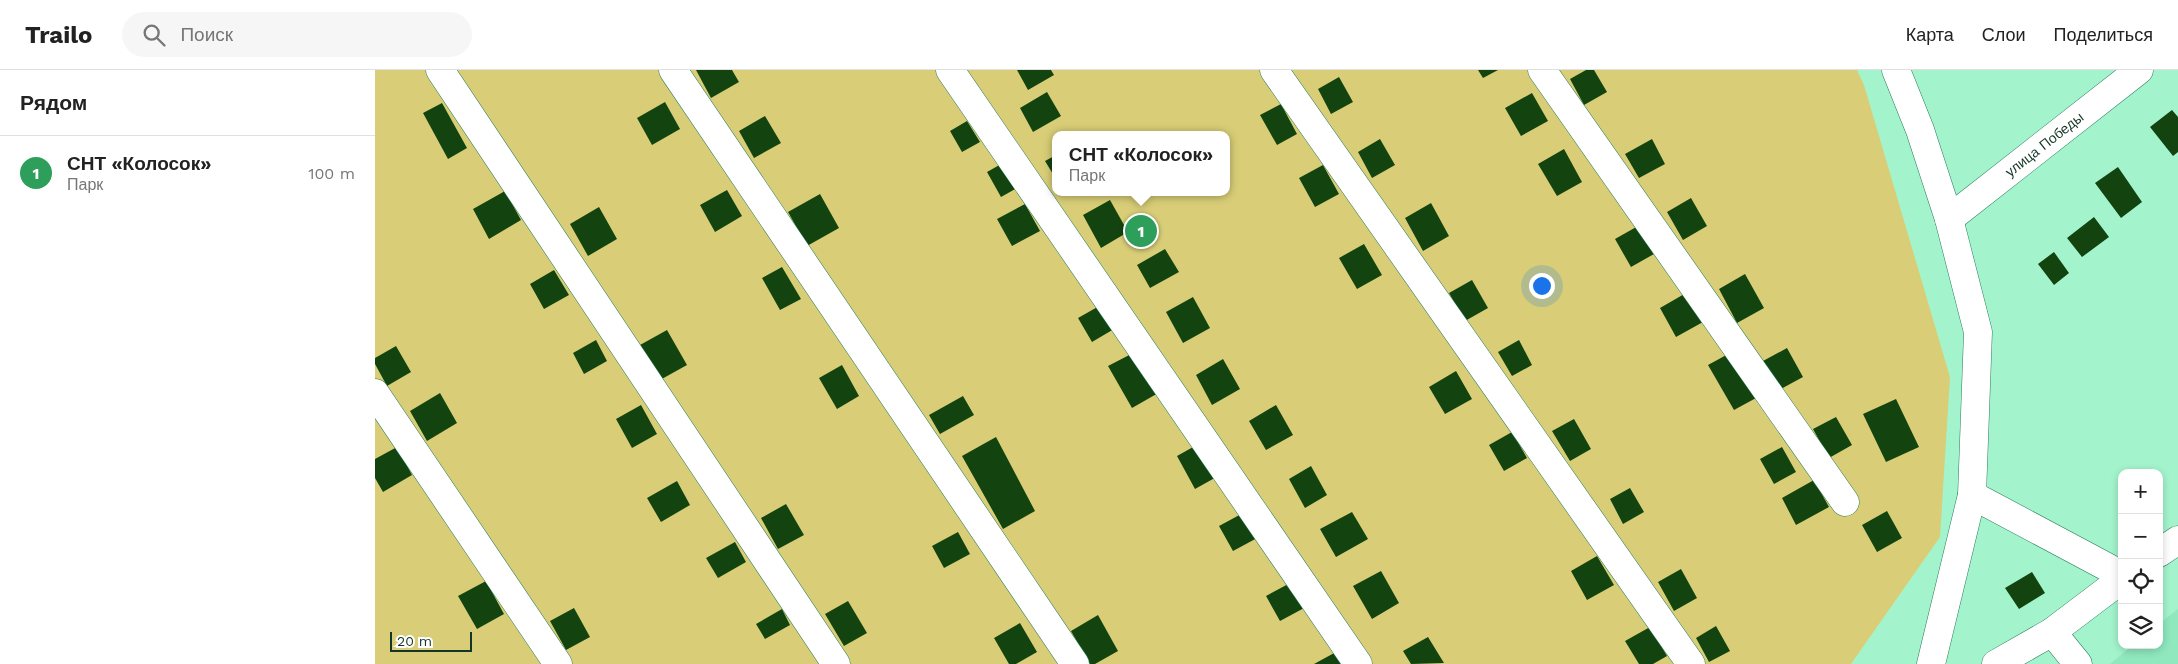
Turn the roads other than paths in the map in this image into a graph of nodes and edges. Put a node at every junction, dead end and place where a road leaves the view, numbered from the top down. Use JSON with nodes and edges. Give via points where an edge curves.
{"nodes":[{"id":1,"x":440,"y":70,"type":"edge"},
{"id":2,"x":673,"y":70,"type":"edge"},
{"id":3,"x":950,"y":70,"type":"edge"},
{"id":4,"x":1274,"y":70,"type":"edge"},
{"id":5,"x":1542,"y":70,"type":"edge"},
{"id":6,"x":1896,"y":70,"type":"edge"},
{"id":7,"x":2139,"y":70,"type":"edge"},
{"id":8,"x":1949,"y":219,"type":"junction"},
{"id":9,"x":375,"y":393,"type":"edge"},
{"id":10,"x":1972,"y":496,"type":"junction"},
{"id":11,"x":1845,"y":502,"type":"dead end"},
{"id":12,"x":2178,"y":540,"type":"edge"},
{"id":13,"x":2163,"y":550,"type":"edge"},
{"id":14,"x":2118,"y":573,"type":"edge"},
{"id":15,"x":2118,"y":582,"type":"edge"},
{"id":16,"x":2052,"y":632,"type":"junction"},
{"id":17,"x":558,"y":664,"type":"edge"},
{"id":18,"x":836,"y":664,"type":"edge"},
{"id":19,"x":1075,"y":664,"type":"edge"},
{"id":20,"x":1359,"y":664,"type":"edge"},
{"id":21,"x":1691,"y":664,"type":"edge"},
{"id":22,"x":1931,"y":664,"type":"edge"},
{"id":23,"x":1996,"y":664,"type":"edge"},
{"id":24,"x":2078,"y":664,"type":"edge"}],
"edges":[{"from":1,"to":18,"type":"main road"},
{"from":2,"to":19,"type":"main road"},
{"from":3,"to":20,"type":"main road"},
{"from":4,"to":21,"type":"main road"},
{"from":5,"to":11,"type":"main road"},
{"from":6,"to":8,"type":"main road"},
{"from":7,"to":8,"type":"main road","name":"улица Победы"},
{"from":8,"to":10,"type":"main road","via":[[1978,332]]},
{"from":9,"to":17,"type":"main road"},
{"from":10,"to":14,"type":"main road"},
{"from":10,"to":22,"type":"main road"},
{"from":12,"to":13,"type":"main road"},
{"from":15,"to":16,"type":"main road"},
{"from":16,"to":23,"type":"main road"},
{"from":16,"to":24,"type":"main road"}]}
